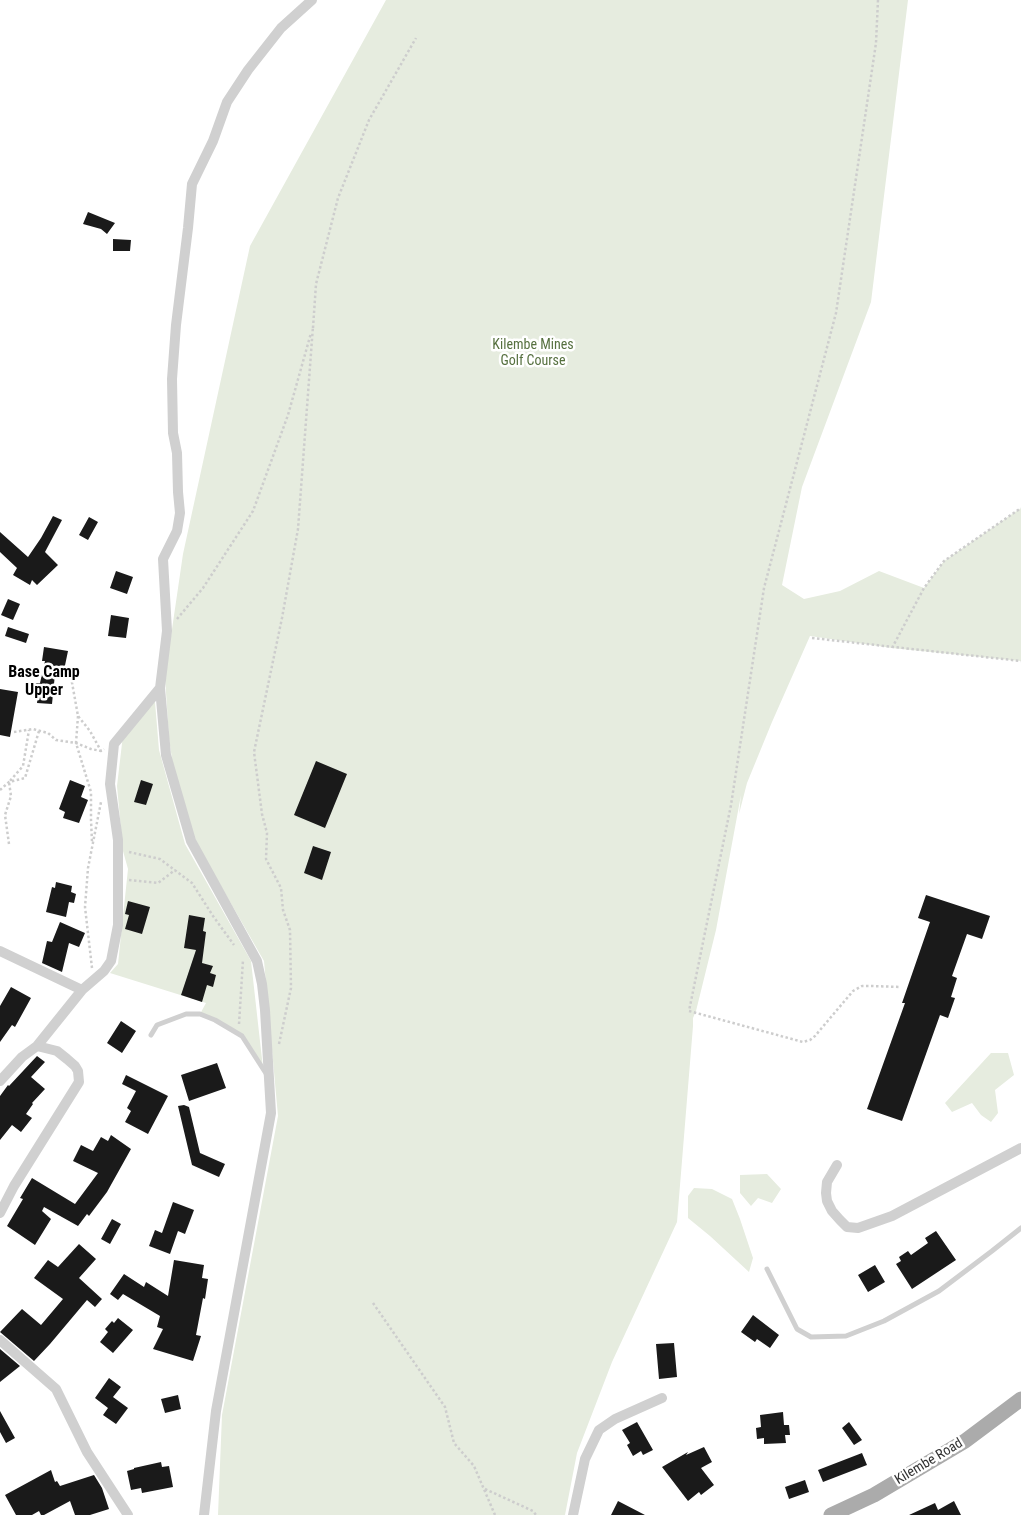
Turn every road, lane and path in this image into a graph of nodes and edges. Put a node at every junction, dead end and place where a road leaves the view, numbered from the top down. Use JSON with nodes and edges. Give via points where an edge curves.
{"nodes":[{"id":1,"x":312,"y":0,"type":"edge"},
{"id":2,"x":878,"y":0,"type":"edge"},
{"id":3,"x":416,"y":38,"type":"dead end"},
{"id":4,"x":313,"y":326,"type":"junction"},
{"id":5,"x":1021,"y":508,"type":"edge"},
{"id":6,"x":167,"y":632,"type":"junction"},
{"id":7,"x":812,"y":638,"type":"dead end"},
{"id":8,"x":892,"y":648,"type":"junction"},
{"id":9,"x":1021,"y":662,"type":"edge"},
{"id":10,"x":71,"y":677,"type":"dead end"},
{"id":11,"x":160,"y":688,"type":"junction"},
{"id":12,"x":78,"y":716,"type":"junction"},
{"id":13,"x":29,"y":730,"type":"junction"},
{"id":14,"x":39,"y":731,"type":"junction"},
{"id":15,"x":14,"y":732,"type":"dead end"},
{"id":16,"x":76,"y":743,"type":"junction"},
{"id":17,"x":114,"y":744,"type":"junction"},
{"id":18,"x":101,"y":751,"type":"junction"},
{"id":19,"x":110,"y":780,"type":"junction"},
{"id":20,"x":9,"y":782,"type":"junction"},
{"id":21,"x":0,"y":790,"type":"edge"},
{"id":22,"x":9,"y":844,"type":"dead end"},
{"id":23,"x":93,"y":846,"type":"junction"},
{"id":24,"x":118,"y":850,"type":"junction"},
{"id":25,"x":175,"y":870,"type":"junction"},
{"id":26,"x":118,"y":878,"type":"junction"},
{"id":27,"x":0,"y":950,"type":"edge"},
{"id":28,"x":238,"y":950,"type":"dead end"},
{"id":29,"x":243,"y":956,"type":"dead end"},
{"id":30,"x":94,"y":979,"type":"junction"},
{"id":31,"x":900,"y":987,"type":"dead end"},
{"id":32,"x":82,"y":990,"type":"junction"},
{"id":33,"x":238,"y":1033,"type":"junction"},
{"id":34,"x":151,"y":1035,"type":"dead end"},
{"id":35,"x":37,"y":1046,"type":"junction"},
{"id":36,"x":277,"y":1052,"type":"dead end"},
{"id":37,"x":269,"y":1078,"type":"junction"},
{"id":38,"x":0,"y":1081,"type":"edge"},
{"id":39,"x":1021,"y":1148,"type":"edge"},
{"id":40,"x":836,"y":1165,"type":"dead end"},
{"id":41,"x":0,"y":1213,"type":"edge"},
{"id":42,"x":1021,"y":1228,"type":"edge"},
{"id":43,"x":767,"y":1269,"type":"dead end"},
{"id":44,"x":374,"y":1302,"type":"dead end"},
{"id":45,"x":0,"y":1340,"type":"edge"},
{"id":46,"x":662,"y":1398,"type":"dead end"},
{"id":47,"x":1021,"y":1399,"type":"edge"},
{"id":48,"x":484,"y":1489,"type":"junction"},
{"id":49,"x":128,"y":1515,"type":"edge"},
{"id":50,"x":204,"y":1515,"type":"edge"},
{"id":51,"x":495,"y":1515,"type":"edge"},
{"id":52,"x":536,"y":1515,"type":"edge"},
{"id":53,"x":573,"y":1515,"type":"edge"},
{"id":54,"x":831,"y":1515,"type":"edge"}],
"edges":[{"from":1,"to":6,"type":"street","via":[[281,28],[227,102],[214,141],[192,184],[173,370],[173,433],[180,513],[177,531],[163,559]]},
{"from":2,"to":31,"type":"path","via":[[874,53],[836,314],[764,588],[731,806],[688,1011],[802,1042],[815,1036],[853,991],[862,986]]},
{"from":3,"to":4,"type":"path","via":[[369,120],[338,198],[316,284]]},
{"from":4,"to":6,"type":"path","via":[[288,415],[253,511],[203,588]]},
{"from":4,"to":36,"type":"path","via":[[298,529],[254,752],[267,832],[266,859],[281,888],[283,910],[290,930],[291,988]]},
{"from":5,"to":8,"type":"path","via":[[944,561],[924,588]]},
{"from":6,"to":11,"type":"street"},
{"from":7,"to":8,"type":"path"},
{"from":8,"to":9,"type":"path"},
{"from":10,"to":12,"type":"path"},
{"from":11,"to":17,"type":"street"},
{"from":11,"to":37,"type":"street","via":[[166,755],[191,841],[257,960],[265,1010]]},
{"from":12,"to":16,"type":"path"},
{"from":12,"to":18,"type":"path"},
{"from":13,"to":14,"type":"path"},
{"from":13,"to":15,"type":"path"},
{"from":13,"to":20,"type":"path","via":[[23,766]]},
{"from":14,"to":16,"type":"path","via":[[56,740]]},
{"from":14,"to":20,"type":"path","via":[[25,778]]},
{"from":16,"to":18,"type":"path"},
{"from":16,"to":23,"type":"path","via":[[91,792]]},
{"from":17,"to":18,"type":"path"},
{"from":17,"to":19,"type":"street"},
{"from":19,"to":23,"type":"path","via":[[102,798]]},
{"from":19,"to":24,"type":"street"},
{"from":20,"to":21,"type":"path"},
{"from":20,"to":22,"type":"path","via":[[11,796],[5,815]]},
{"from":23,"to":30,"type":"path","via":[[85,907]]},
{"from":24,"to":25,"type":"path","via":[[160,859]]},
{"from":24,"to":26,"type":"street"},
{"from":25,"to":26,"type":"path","via":[[158,883]]},
{"from":25,"to":28,"type":"path","via":[[192,883]]},
{"from":26,"to":30,"type":"street","via":[[118,925],[111,961]]},
{"from":27,"to":32,"type":"street"},
{"from":29,"to":33,"type":"path"},
{"from":30,"to":32,"type":"street"},
{"from":32,"to":35,"type":"street"},
{"from":33,"to":34,"type":"lane","via":[[200,1014],[186,1014],[157,1024]]},
{"from":33,"to":37,"type":"lane"},
{"from":35,"to":38,"type":"street"},
{"from":35,"to":41,"type":"street","via":[[57,1051],[67,1059],[78,1071],[79,1082]]},
{"from":37,"to":50,"type":"street","via":[[271,1113],[216,1411]]},
{"from":39,"to":40,"type":"street","via":[[892,1216],[858,1228],[847,1227],[827,1201],[827,1182]]},
{"from":42,"to":43,"type":"lane","via":[[939,1291],[884,1321],[846,1336],[811,1337],[797,1329]]},
{"from":44,"to":48,"type":"path","via":[[445,1407],[454,1443],[474,1466]]},
{"from":45,"to":49,"type":"street","via":[[56,1389],[87,1452]]},
{"from":46,"to":53,"type":"street","via":[[615,1419],[599,1430],[585,1460]]},
{"from":47,"to":54,"type":"main road","name":"Kilembe Road","via":[[965,1441],[874,1495]]},
{"from":48,"to":51,"type":"path"},
{"from":48,"to":52,"type":"path"}]}
